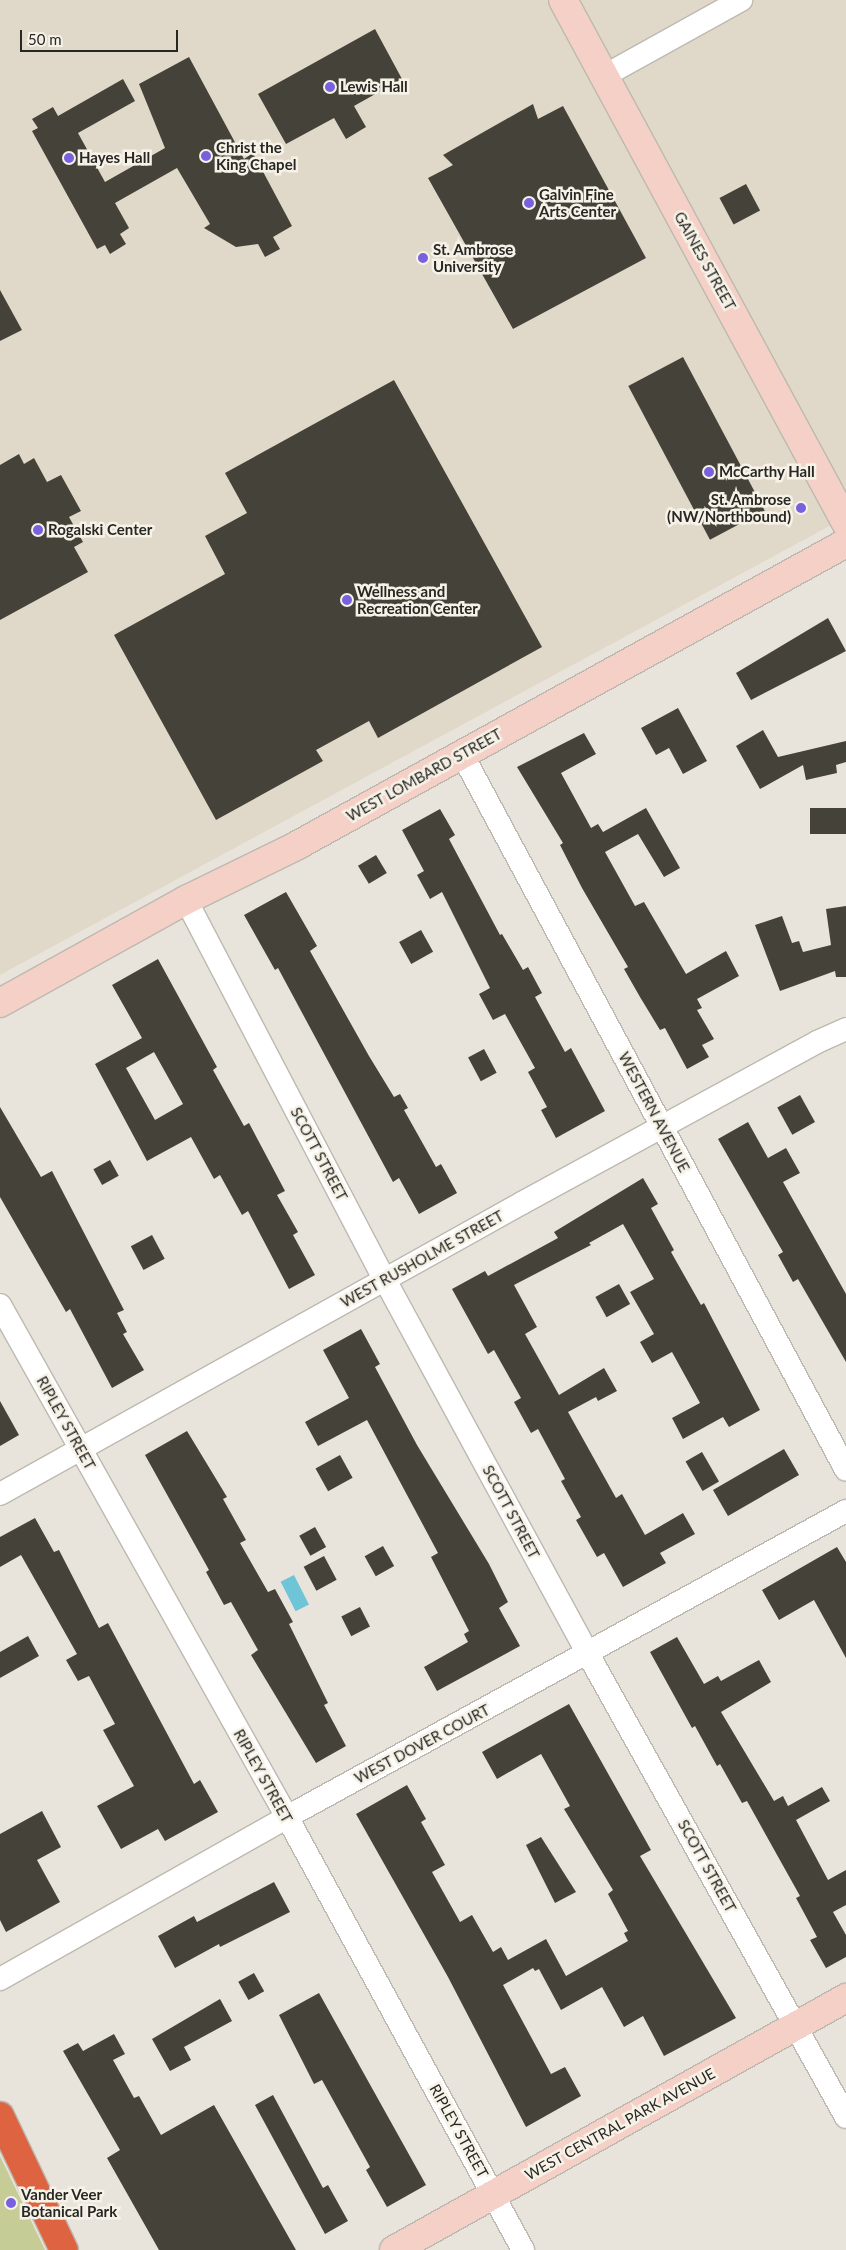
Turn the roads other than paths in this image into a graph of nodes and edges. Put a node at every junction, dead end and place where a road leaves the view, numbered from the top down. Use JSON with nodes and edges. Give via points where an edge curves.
{"nodes":[{"id":1,"x":562,"y":0,"type":"edge"},
{"id":2,"x":741,"y":0,"type":"edge"},
{"id":3,"x":604,"y":76,"type":"junction"},
{"id":4,"x":846,"y":523,"type":"edge"},
{"id":5,"x":846,"y":543,"type":"edge"},
{"id":6,"x":462,"y":754,"type":"junction"},
{"id":7,"x":186,"y":900,"type":"junction"},
{"id":8,"x":0,"y":1003,"type":"edge"},
{"id":9,"x":846,"y":1029,"type":"edge"},
{"id":10,"x":662,"y":1127,"type":"junction"},
{"id":11,"x":385,"y":1280,"type":"junction"},
{"id":12,"x":0,"y":1305,"type":"edge"},
{"id":13,"x":80,"y":1450,"type":"junction"},
{"id":14,"x":846,"y":1470,"type":"edge"},
{"id":15,"x":0,"y":1494,"type":"edge"},
{"id":16,"x":846,"y":1511,"type":"edge"},
{"id":17,"x":588,"y":1654,"type":"junction"},
{"id":18,"x":286,"y":1817,"type":"junction"},
{"id":19,"x":0,"y":1979,"type":"edge"},
{"id":20,"x":846,"y":1998,"type":"edge"},
{"id":21,"x":796,"y":2026,"type":"junction"},
{"id":22,"x":0,"y":2116,"type":"edge"},
{"id":23,"x":846,"y":2117,"type":"edge"},
{"id":24,"x":494,"y":2194,"type":"junction"},
{"id":25,"x":64,"y":2250,"type":"edge"},
{"id":26,"x":394,"y":2250,"type":"edge"},
{"id":27,"x":523,"y":2250,"type":"edge"}],
"edges":[{"from":1,"to":3,"type":"street","name":"GAINES STREET"},
{"from":2,"to":3,"type":"street"},
{"from":3,"to":4,"type":"street","name":"GAINES STREET"},
{"from":5,"to":6,"type":"street","name":"WEST LOMBARD STREET"},
{"from":6,"to":7,"type":"street","name":"WEST LOMBARD STREET","via":[[296,846]]},
{"from":6,"to":10,"type":"street","name":"WESTERN AVENUE"},
{"from":7,"to":8,"type":"street","name":"WEST LOMBARD STREET"},
{"from":7,"to":11,"type":"street","name":"SCOTT STREET"},
{"from":9,"to":10,"type":"street","name":"WEST RUSHOLME STREET","via":[[816,1042]]},
{"from":10,"to":11,"type":"street","name":"WEST RUSHOLME STREET"},
{"from":10,"to":14,"type":"street","name":"WESTERN AVENUE"},
{"from":11,"to":13,"type":"street","name":"WEST RUSHOLME STREET"},
{"from":11,"to":17,"type":"street","name":"SCOTT STREET"},
{"from":12,"to":13,"type":"street","name":"RIPLEY STREET"},
{"from":13,"to":15,"type":"street","name":"WEST RUSHOLME STREET"},
{"from":13,"to":18,"type":"street","name":"RIPLEY STREET"},
{"from":16,"to":17,"type":"street","name":"WEST DOVER COURT"},
{"from":17,"to":18,"type":"street","name":"WEST DOVER COURT"},
{"from":17,"to":21,"type":"street","name":"SCOTT STREET"},
{"from":18,"to":19,"type":"street","name":"WEST DOVER COURT"},
{"from":18,"to":24,"type":"street","name":"RIPLEY STREET"},
{"from":20,"to":21,"type":"street","name":"WEST CENTRAL PARK AVENUE"},
{"from":21,"to":23,"type":"street","name":"SCOTT STREET"},
{"from":21,"to":24,"type":"street","name":"WEST CENTRAL PARK AVENUE"},
{"from":22,"to":25,"type":"highway"},
{"from":24,"to":26,"type":"street","name":"WEST CENTRAL PARK AVENUE"},
{"from":24,"to":27,"type":"street","name":"RIPLEY STREET"}]}
